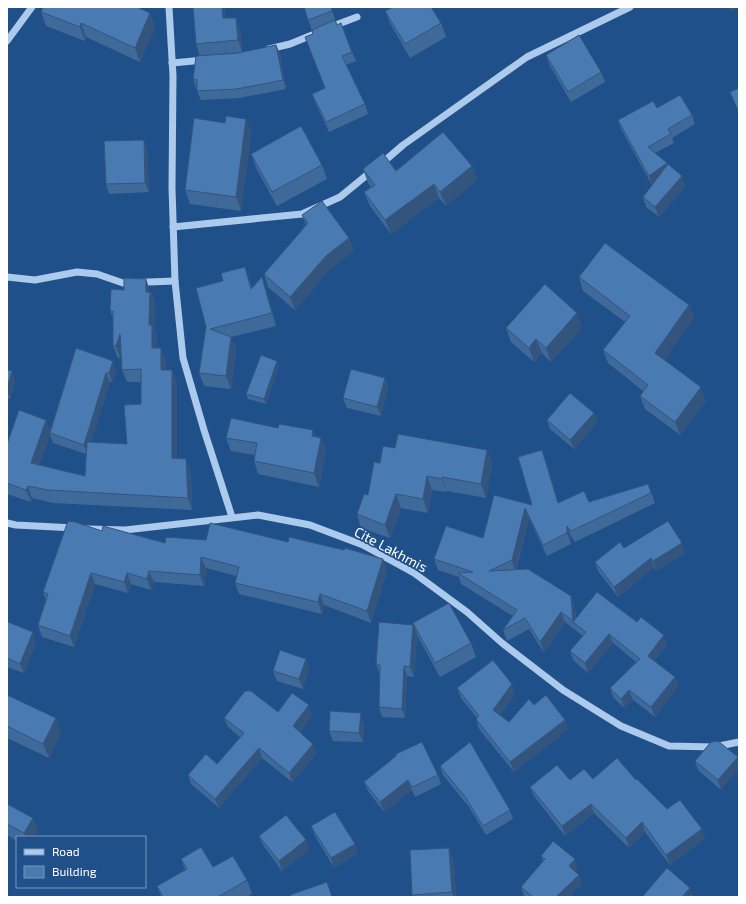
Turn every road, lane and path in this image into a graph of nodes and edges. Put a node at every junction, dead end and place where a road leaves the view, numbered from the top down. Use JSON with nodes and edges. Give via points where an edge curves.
{"nodes":[{"id":1,"x":32,"y":7,"type":"edge"},
{"id":2,"x":169,"y":7,"type":"edge"},
{"id":3,"x":630,"y":7,"type":"edge"},
{"id":4,"x":357,"y":17,"type":"dead end"},
{"id":5,"x":7,"y":41,"type":"edge"},
{"id":6,"x":262,"y":51,"type":"edge"},
{"id":7,"x":211,"y":60,"type":"edge"},
{"id":8,"x":172,"y":63,"type":"junction"},
{"id":9,"x":173,"y":228,"type":"junction"},
{"id":10,"x":7,"y":277,"type":"edge"},
{"id":11,"x":175,"y":281,"type":"junction"},
{"id":12,"x":232,"y":517,"type":"junction"},
{"id":13,"x":7,"y":523,"type":"edge"},
{"id":14,"x":739,"y":742,"type":"edge"}],
"edges":[{"from":1,"to":5,"type":"street"},
{"from":2,"to":8,"type":"street"},
{"from":3,"to":9,"type":"street","via":[[527,57],[403,145],[340,197],[302,214]]},
{"from":4,"to":6,"type":"street","via":[[290,44]]},
{"from":7,"to":8,"type":"street"},
{"from":8,"to":9,"type":"street"},
{"from":9,"to":11,"type":"street"},
{"from":10,"to":11,"type":"street","via":[[35,280],[77,272],[97,274],[123,283]]},
{"from":11,"to":12,"type":"street","via":[[183,358]]},
{"from":12,"to":13,"type":"street","name":"Cite Lakhmis","via":[[125,530]]},
{"from":12,"to":14,"type":"street","name":"Cite Lakhmis","via":[[258,515],[310,525],[363,545],[414,573],[564,690],[621,726],[668,746],[714,747]]}]}
